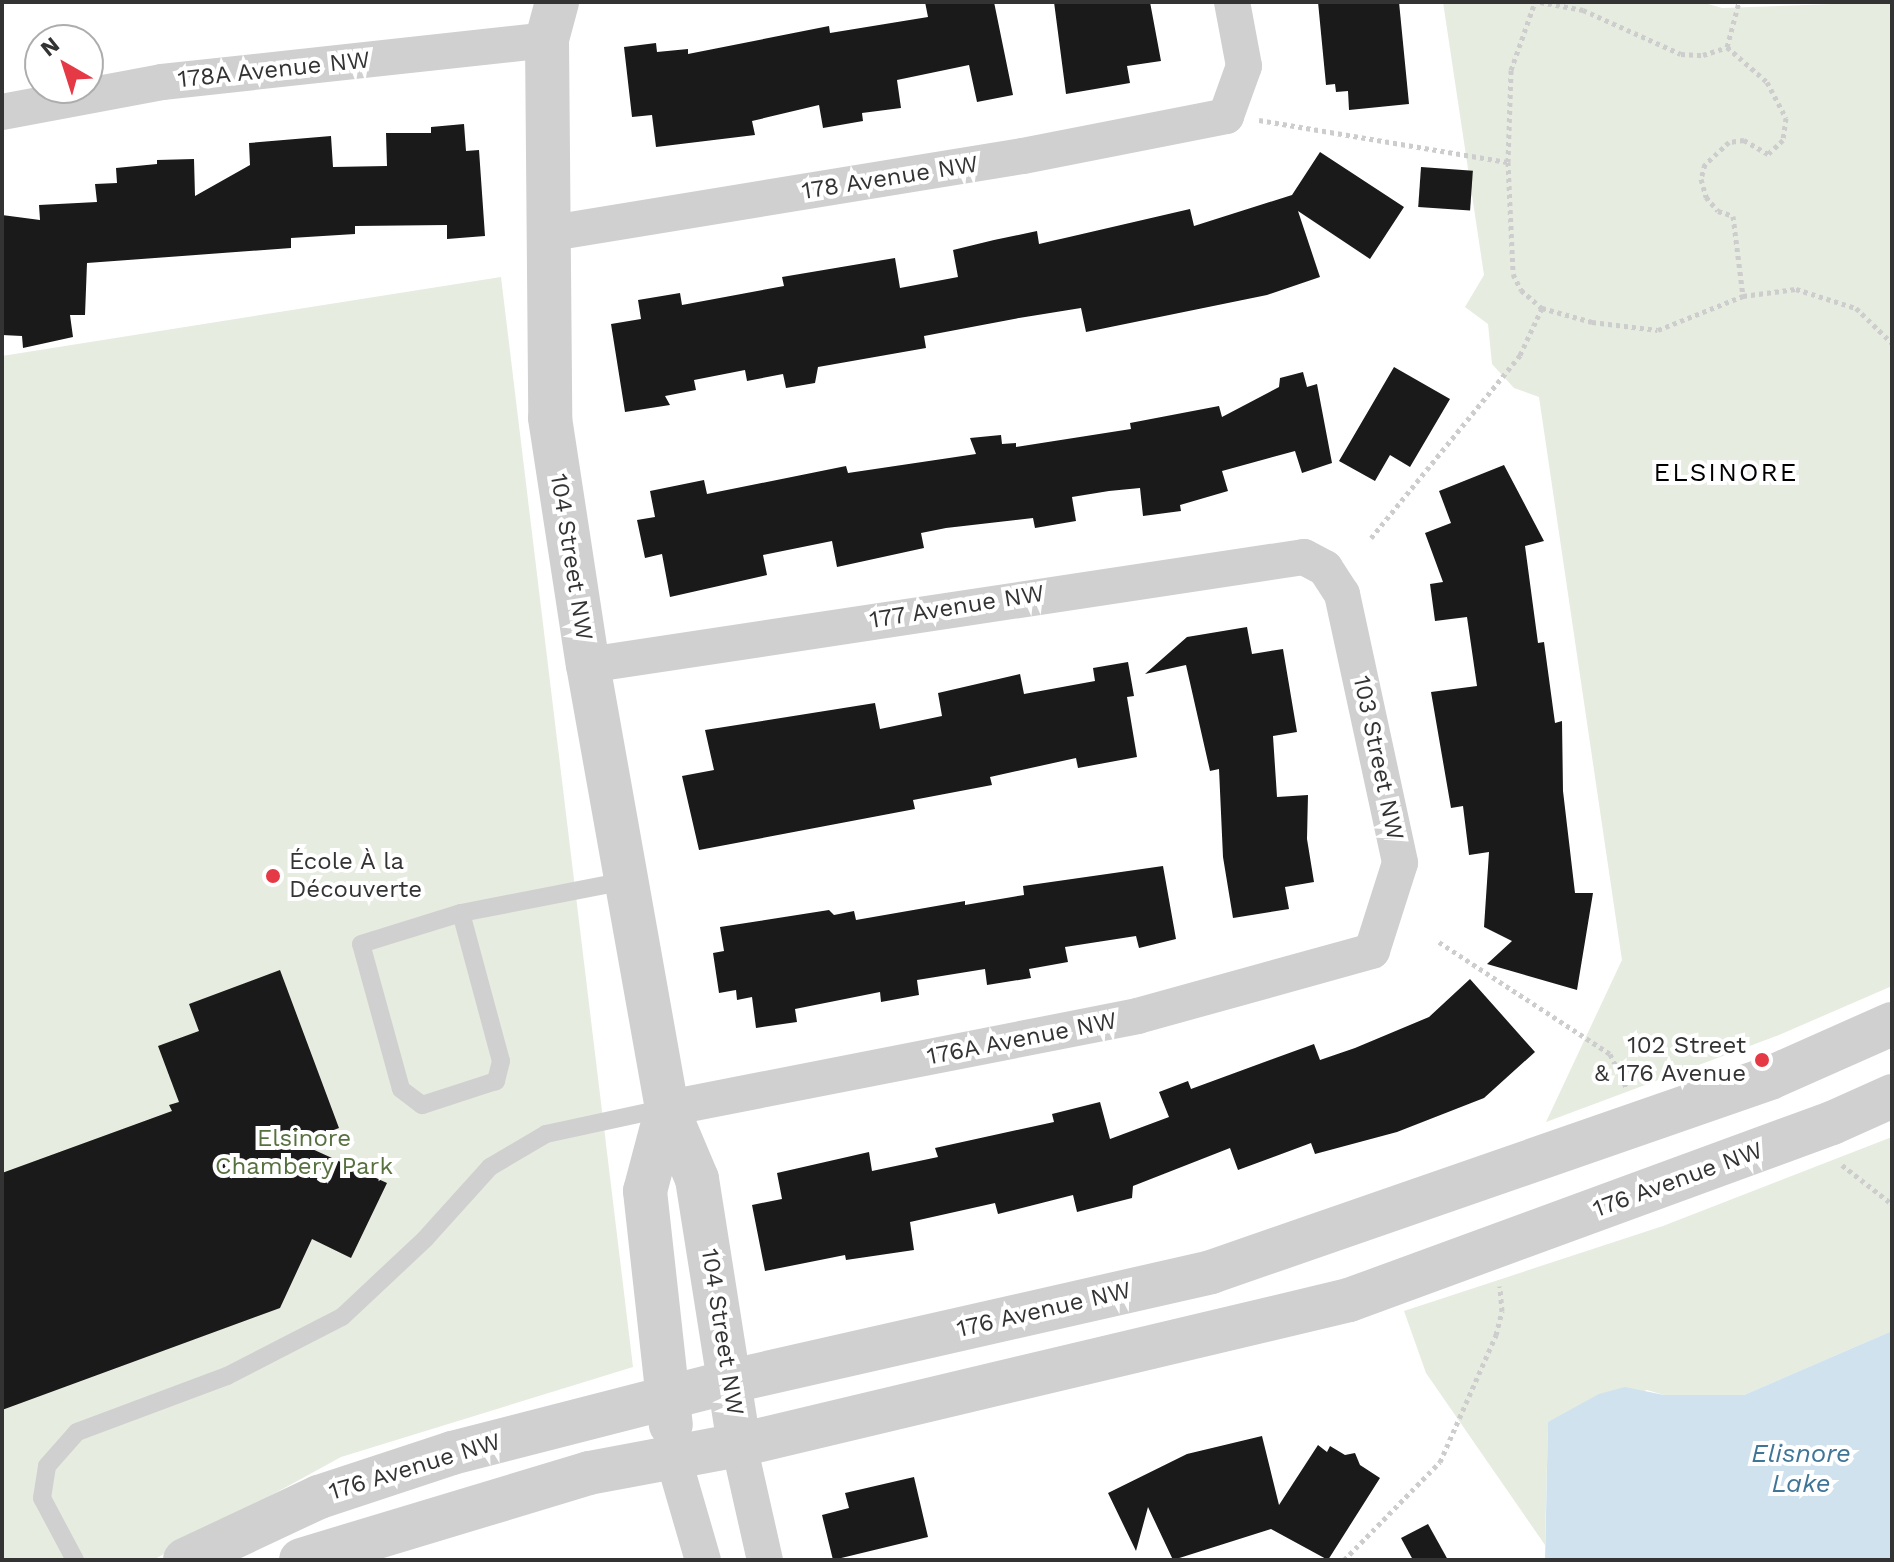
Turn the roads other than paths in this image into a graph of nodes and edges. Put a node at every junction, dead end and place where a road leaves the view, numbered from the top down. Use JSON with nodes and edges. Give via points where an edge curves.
{"nodes":[{"id":1,"x":1232,"y":2,"type":"edge"},
{"id":2,"x":552,"y":21,"type":"edge"},
{"id":3,"x":2,"y":112,"type":"edge"},
{"id":4,"x":552,"y":233,"type":"junction"},
{"id":5,"x":1325,"y":568,"type":"joint"},
{"id":6,"x":588,"y":665,"type":"junction"},
{"id":7,"x":626,"y":881,"type":"junction"},
{"id":8,"x":461,"y":913,"type":"junction"},
{"id":9,"x":1372,"y":951,"type":"joint"},
{"id":10,"x":1892,"y":1024,"type":"edge"},
{"id":11,"x":1892,"y":1096,"type":"edge"},
{"id":12,"x":667,"y":1108,"type":"junction"},
{"id":13,"x":732,"y":1381,"type":"junction"},
{"id":14,"x":670,"y":1396,"type":"junction"},
{"id":15,"x":739,"y":1445,"type":"junction"},
{"id":16,"x":673,"y":1457,"type":"junction"},
{"id":17,"x":75,"y":1560,"type":"edge"},
{"id":18,"x":185,"y":1560,"type":"edge"},
{"id":19,"x":301,"y":1560,"type":"edge"},
{"id":20,"x":703,"y":1560,"type":"edge"},
{"id":21,"x":765,"y":1560,"type":"edge"}],
"edges":[{"from":1,"to":4,"type":"street","name":"178 Avenue NW","via":[[1244,66],[1226,116],[1023,156]]},
{"from":2,"to":3,"type":"street","name":"178A Avenue NW"},
{"from":2,"to":4,"type":"street","name":"104 Street NW"},
{"from":4,"to":6,"type":"street","name":"104 Street NW","via":[[550,418]]},
{"from":5,"to":6,"type":"street","name":"177 Avenue NW","via":[[1304,557],[1283,556]]},
{"from":5,"to":9,"type":"street","name":"103 Street NW","via":[[1348,615],[1400,863]]},
{"from":6,"to":7,"type":"street","name":"104 Street NW"},
{"from":7,"to":8,"type":"lane"},
{"from":7,"to":12,"type":"street","name":"104 Street NW"},
{"from":8,"to":8,"type":"lane","via":[[361,944],[401,1089],[422,1105],[496,1081],[501,1061]]},
{"from":9,"to":12,"type":"street","name":"176A Avenue NW","via":[[1138,1016]]},
{"from":10,"to":13,"type":"street","name":"176 Avenue NW","via":[[1770,1078],[1211,1272]]},
{"from":11,"to":15,"type":"street","name":"176 Avenue NW","via":[[1832,1123],[1349,1300]]},
{"from":12,"to":13,"type":"street","name":"104 Street NW","via":[[697,1179]]},
{"from":12,"to":14,"type":"street","name":"104 Street NW","via":[[645,1191]]},
{"from":12,"to":17,"type":"lane","via":[[546,1134],[490,1167],[425,1239],[342,1317],[227,1376],[77,1432],[47,1466],[42,1498]]},
{"from":13,"to":14,"type":"street","name":"176 Avenue NW"},
{"from":13,"to":15,"type":"street","name":"104 Street NW"},
{"from":14,"to":16,"type":"street","name":"104 Street NW"},
{"from":14,"to":18,"type":"street","name":"176 Avenue NW","via":[[452,1453],[348,1487]]},
{"from":15,"to":16,"type":"street","name":"176 Avenue NW"},
{"from":15,"to":21,"type":"street","name":"104 Street NW"},
{"from":16,"to":19,"type":"street","name":"176 Avenue NW","via":[[589,1473]]},
{"from":16,"to":20,"type":"street","name":"104 Street NW"}]}
